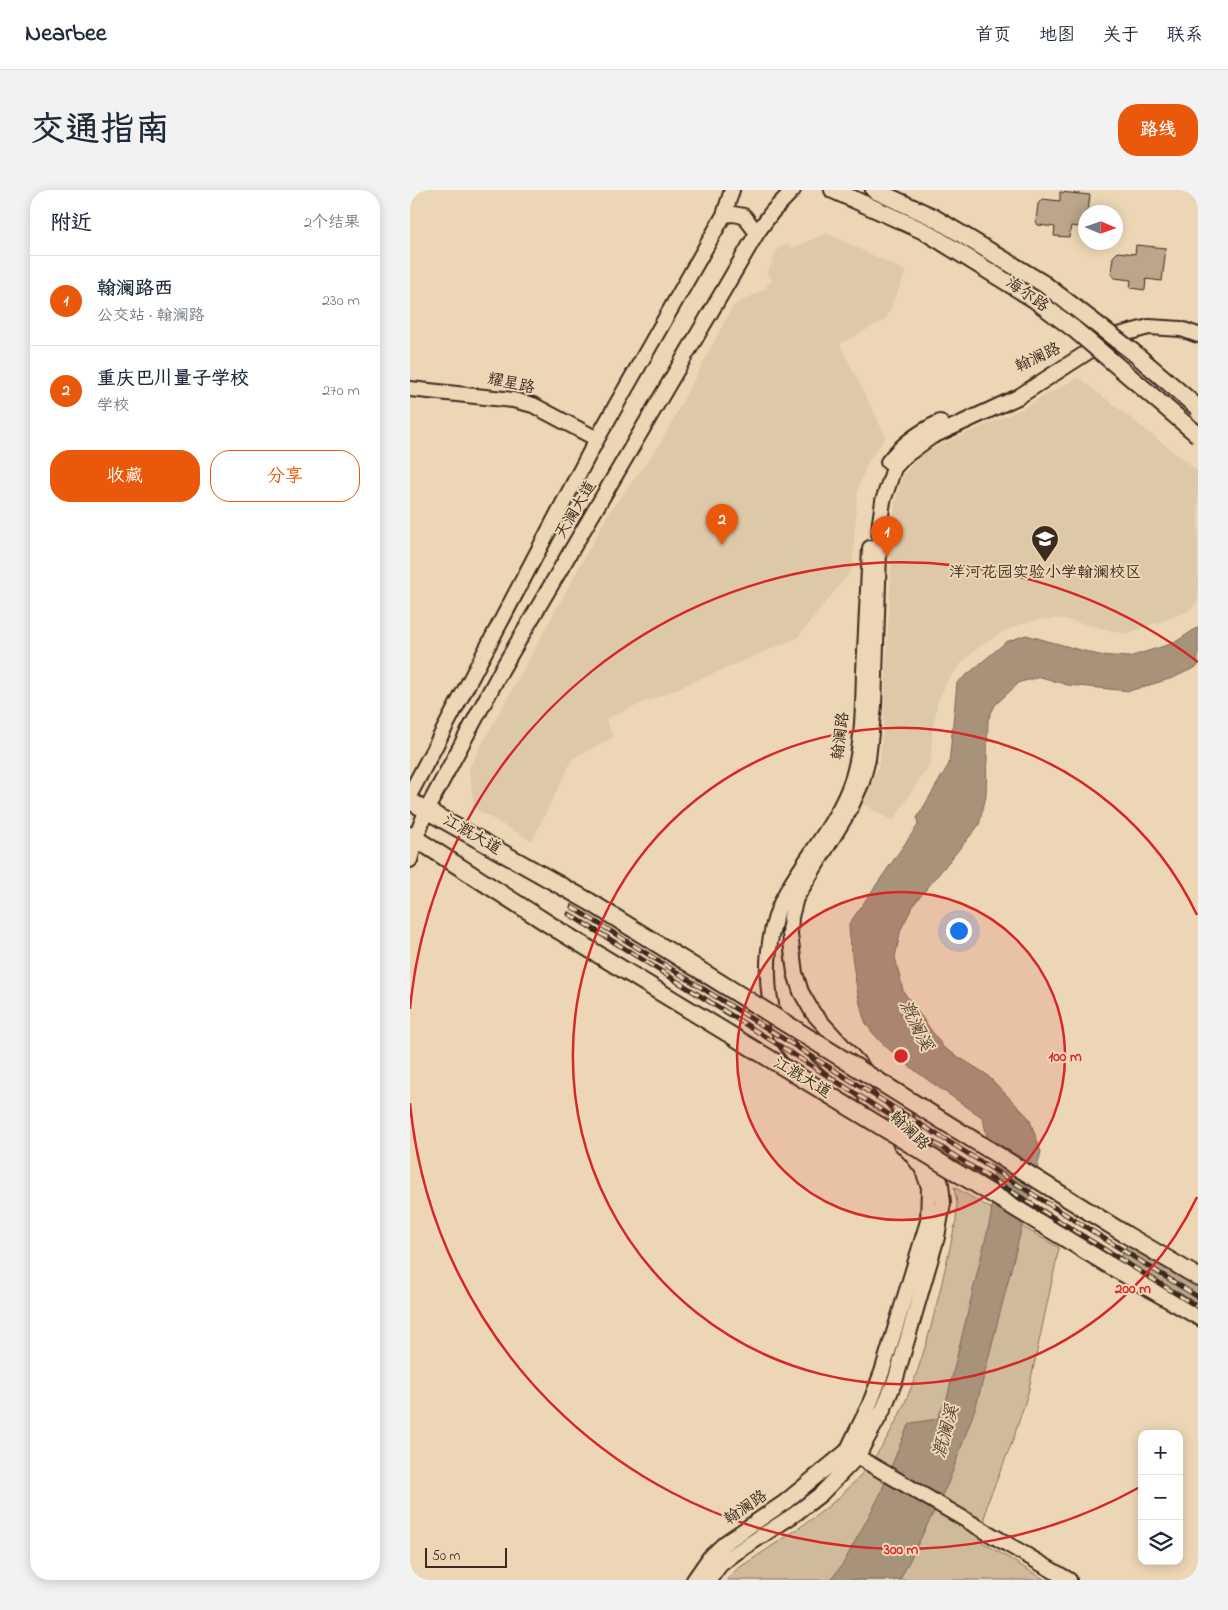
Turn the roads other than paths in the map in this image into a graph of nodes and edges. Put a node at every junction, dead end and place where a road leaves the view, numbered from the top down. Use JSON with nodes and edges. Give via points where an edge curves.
{"nodes":[{"id":1,"x":732,"y":190,"type":"edge"},
{"id":2,"x":793,"y":190,"type":"edge"},
{"id":3,"x":833,"y":190,"type":"edge"},
{"id":4,"x":874,"y":190,"type":"edge"},
{"id":5,"x":724,"y":215,"type":"junction"},
{"id":6,"x":757,"y":233,"type":"junction"},
{"id":7,"x":1198,"y":336,"type":"edge"},
{"id":8,"x":1074,"y":361,"type":"junction"},
{"id":9,"x":410,"y":389,"type":"edge"},
{"id":10,"x":1198,"y":408,"type":"edge"},
{"id":11,"x":1198,"y":436,"type":"edge"},
{"id":12,"x":597,"y":439,"type":"junction"},
{"id":13,"x":410,"y":794,"type":"edge"},
{"id":14,"x":410,"y":801,"type":"edge"},
{"id":15,"x":427,"y":809,"type":"junction"},
{"id":16,"x":413,"y":836,"type":"edge"},
{"id":17,"x":410,"y":860,"type":"edge"},
{"id":18,"x":1198,"y":1277,"type":"edge"},
{"id":19,"x":1198,"y":1316,"type":"edge"},
{"id":20,"x":852,"y":1454,"type":"junction"},
{"id":21,"x":694,"y":1580,"type":"edge"},
{"id":22,"x":709,"y":1580,"type":"edge"},
{"id":23,"x":1068,"y":1580,"type":"edge"}],
"edges":[{"from":1,"to":5,"type":"street","name":"天澜大道"},
{"from":2,"to":6,"type":"street","name":"天澜大道"},
{"from":3,"to":11,"type":"main road","name":"海尔路","bridge":true,"via":[[926,232],[1034,299],[1074,329]]},
{"from":4,"to":10,"type":"main road","name":"海尔路","bridge":true,"via":[[933,217],[1044,284],[1133,352]]},
{"from":5,"to":6,"type":"street","via":[[744,216]]},
{"from":5,"to":12,"type":"street","name":"天澜大道"},
{"from":6,"to":15,"type":"street","name":"天澜大道","via":[[502,668]]},
{"from":7,"to":8,"type":"street","via":[[1182,329],[1149,327],[1111,336]]},
{"from":8,"to":20,"type":"street","name":"翰澜路","via":[[1018,397],[931,437],[904,456],[894,468],[880,522],[874,706],[868,759],[850,809],[796,898],[791,917],[791,951],[801,992],[813,1013],[898,1106],[942,1184],[941,1222],[896,1378],[884,1410]]},
{"from":8,"to":20,"type":"street","name":"翰澜路","via":[[928,428],[899,448],[887,463],[874,499],[871,523],[858,758],[841,804],[786,893],[771,932],[770,994],[779,1031],[793,1053],[910,1152],[922,1168],[929,1187],[928,1221],[882,1372]]},
{"from":9,"to":12,"type":"street","name":"耀星路","via":[[513,400],[533,406]]},
{"from":12,"to":13,"type":"street","name":"天澜大道"},
{"from":14,"to":15,"type":"main road","name":"江溉大道"},
{"from":15,"to":16,"type":"street","name":"天澜大道"},
{"from":15,"to":18,"type":"main road","name":"江溉大道","bridge":true,"via":[[590,902]]},
{"from":16,"to":17,"type":"street","name":"天澜大道"},
{"from":16,"to":19,"type":"main road","name":"江溉大道","bridge":true,"via":[[558,930]]},
{"from":20,"to":21,"type":"street","name":"翰澜路","via":[[726,1543],[710,1557]]},
{"from":20,"to":22,"type":"street","name":"翰澜路","via":[[821,1494],[727,1560]]},
{"from":20,"to":23,"type":"street"}]}
